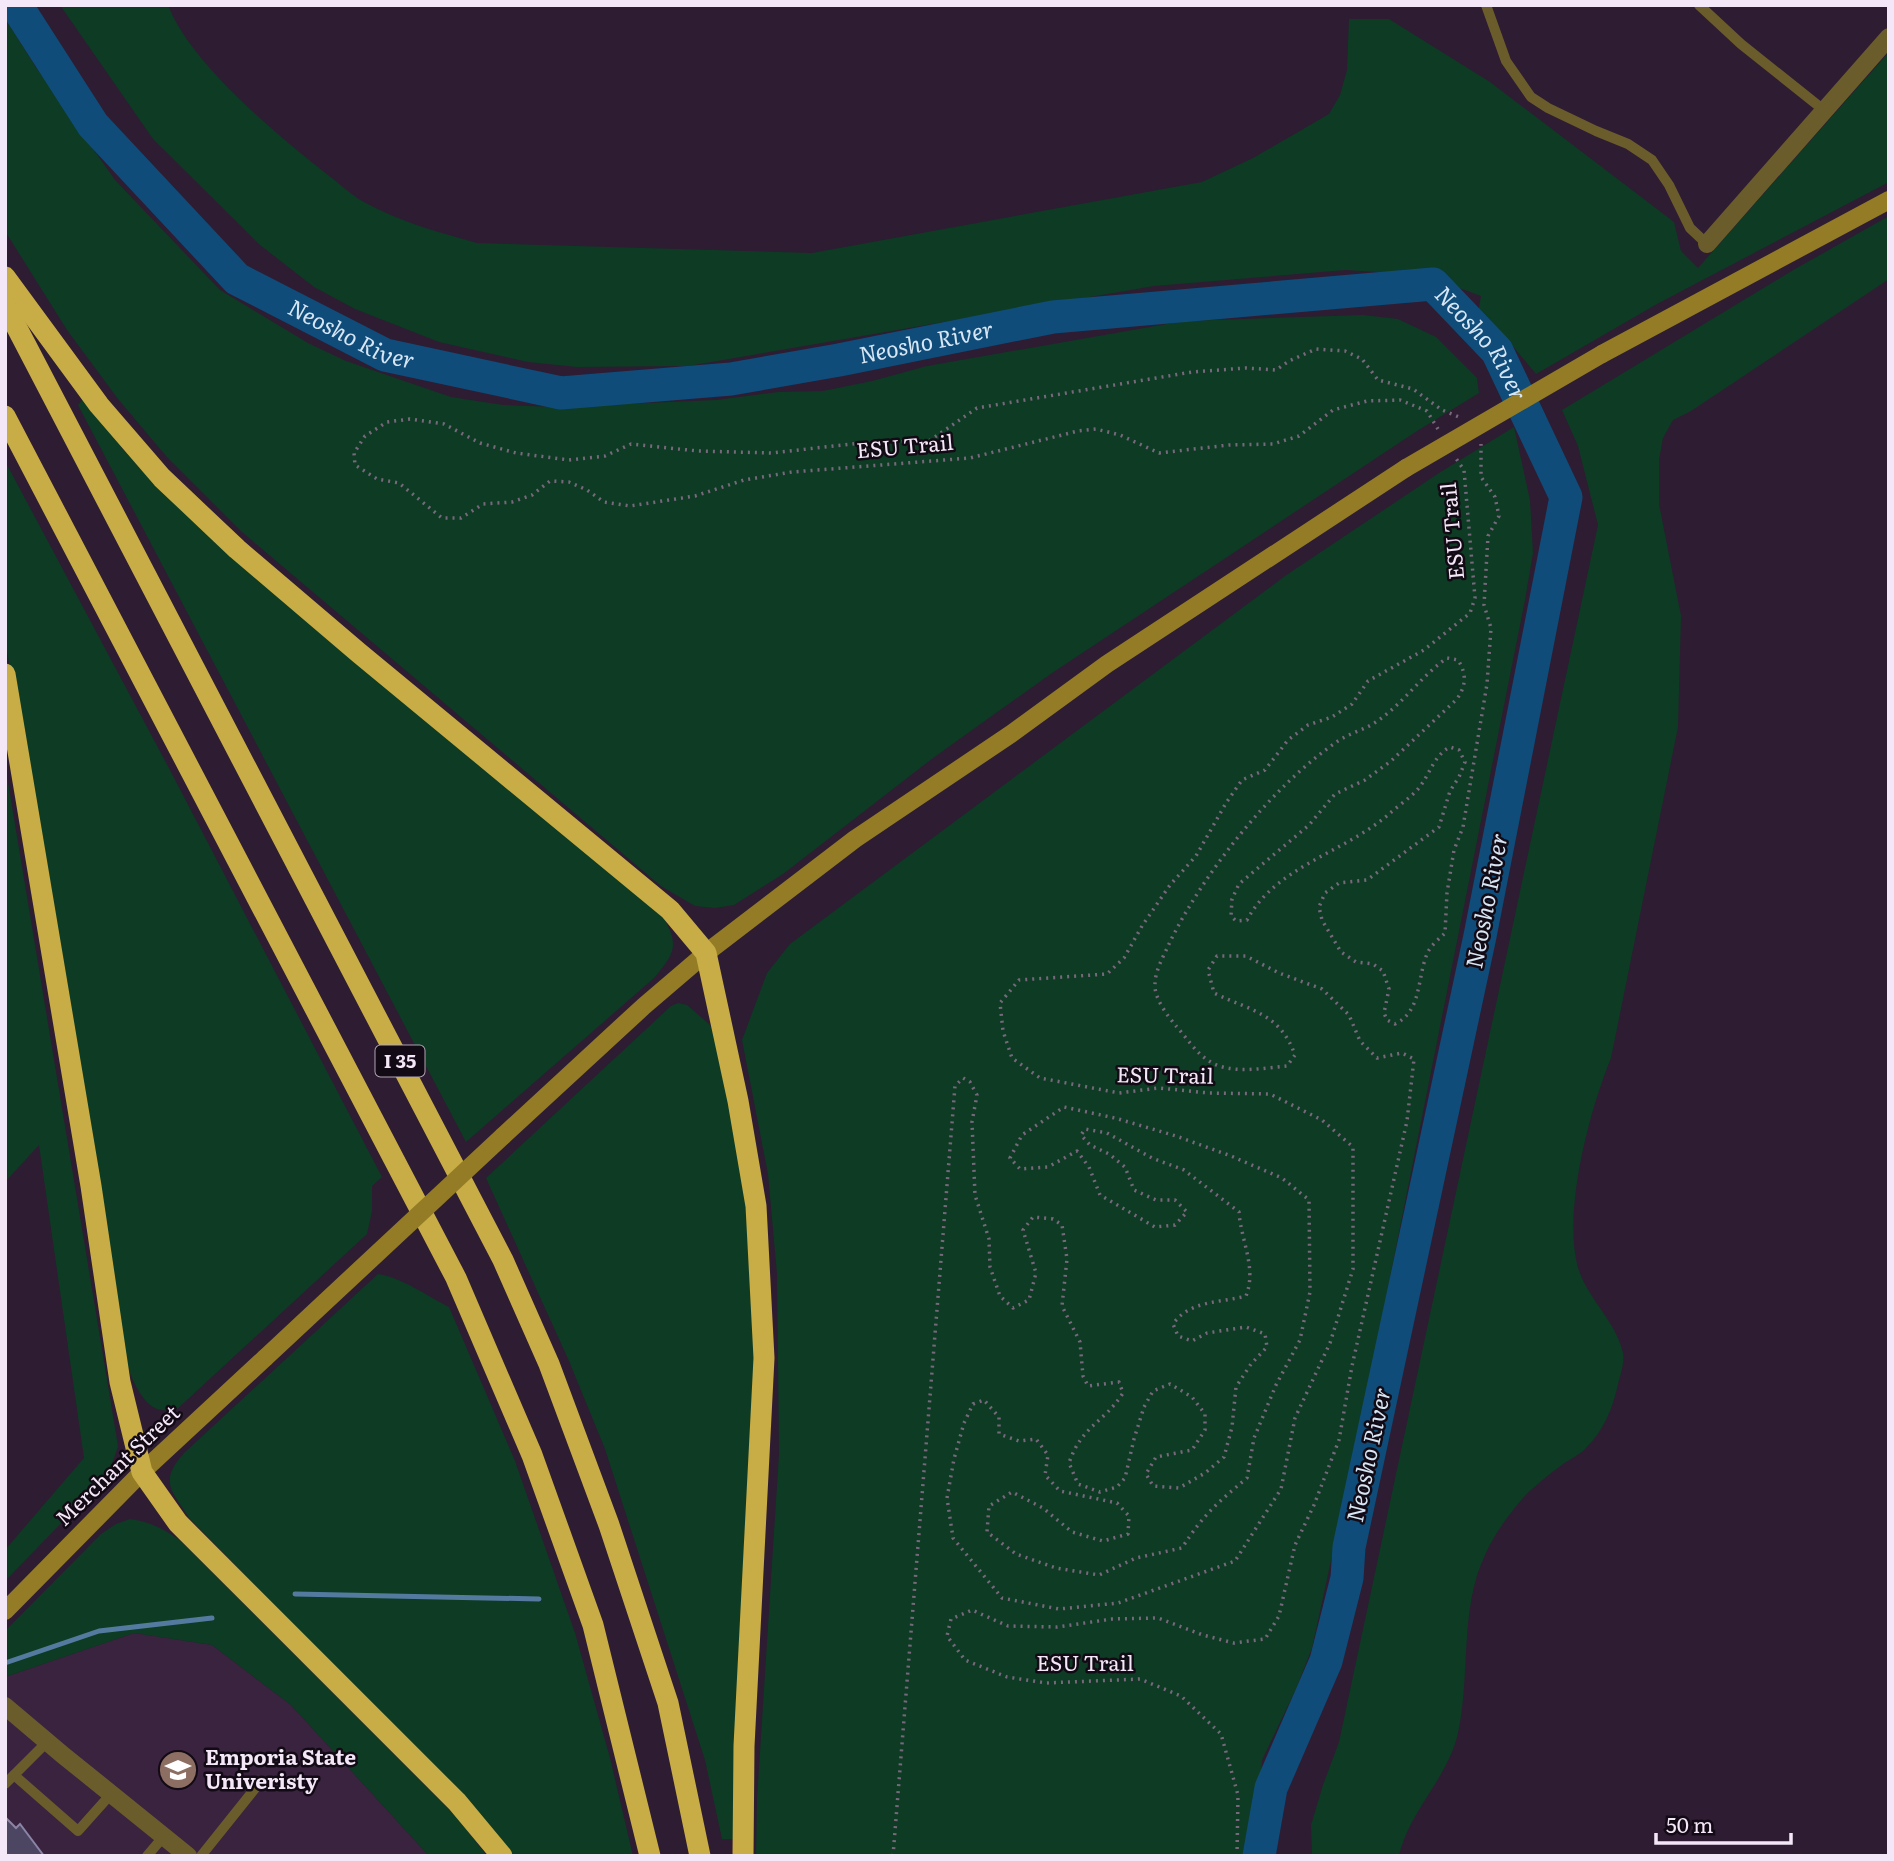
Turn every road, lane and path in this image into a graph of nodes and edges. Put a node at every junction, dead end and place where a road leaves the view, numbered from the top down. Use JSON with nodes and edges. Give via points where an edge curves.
{"nodes":[{"id":1,"x":1486,"y":5,"type":"edge"},
{"id":2,"x":1699,"y":5,"type":"edge"},
{"id":3,"x":1889,"y":37,"type":"edge"},
{"id":4,"x":1825,"y":111,"type":"junction"},
{"id":5,"x":1889,"y":200,"type":"edge"},
{"id":6,"x":1707,"y":244,"type":"joint"},
{"id":7,"x":5,"y":277,"type":"edge"},
{"id":8,"x":5,"y":305,"type":"edge"},
{"id":9,"x":5,"y":416,"type":"edge"},
{"id":10,"x":1464,"y":419,"type":"dead end"},
{"id":11,"x":1442,"y":435,"type":"dead end"},
{"id":12,"x":1475,"y":435,"type":"dead end"},
{"id":13,"x":1449,"y":447,"type":"dead end"},
{"id":14,"x":5,"y":674,"type":"edge"},
{"id":15,"x":706,"y":953,"type":"junction"},
{"id":16,"x":142,"y":1472,"type":"junction"},
{"id":17,"x":5,"y":1611,"type":"edge"},
{"id":18,"x":5,"y":1706,"type":"edge"},
{"id":19,"x":47,"y":1742,"type":"junction"},
{"id":20,"x":14,"y":1775,"type":"junction"},
{"id":21,"x":261,"y":1781,"type":"dead end"},
{"id":22,"x":5,"y":1784,"type":"edge"},
{"id":23,"x":111,"y":1794,"type":"junction"},
{"id":24,"x":164,"y":1836,"type":"junction"},
{"id":25,"x":147,"y":1856,"type":"edge"},
{"id":26,"x":188,"y":1856,"type":"edge"},
{"id":27,"x":201,"y":1856,"type":"edge"},
{"id":28,"x":502,"y":1856,"type":"edge"},
{"id":29,"x":650,"y":1856,"type":"edge"},
{"id":30,"x":700,"y":1856,"type":"edge"},
{"id":31,"x":743,"y":1856,"type":"edge"},
{"id":32,"x":893,"y":1856,"type":"edge"},
{"id":33,"x":1237,"y":1856,"type":"edge"}],
"edges":[{"from":1,"to":6,"type":"lane","via":[[1506,61],[1531,97],[1651,160],[1690,228]]},
{"from":2,"to":4,"type":"lane"},
{"from":3,"to":4,"type":"street"},
{"from":4,"to":6,"type":"street"},
{"from":5,"to":15,"type":"main road","name":"Merchant Street","bridge":true,"via":[[1602,354],[1406,468],[1107,664],[855,839]]},
{"from":7,"to":15,"type":"highway","via":[[99,405],[162,478],[349,645],[670,910]]},
{"from":8,"to":30,"type":"highway","number":"I 35","via":[[503,1260],[550,1364],[668,1703]]},
{"from":9,"to":29,"type":"highway","number":"I 35","via":[[456,1278],[532,1455],[593,1625]]},
{"from":10,"to":11,"type":"path","name":"ESU Trail","via":[[1413,389],[1378,380],[1362,359],[1345,351],[1316,349],[1276,370],[1192,372],[977,408],[929,441],[771,453],[631,444],[605,456],[569,460],[516,453],[480,443],[444,424],[410,419],[387,422],[365,436],[354,453],[355,465],[377,479],[399,482],[442,518],[461,518],[483,504],[532,495],[550,481],[569,482],[604,502],[630,506],[695,496],[744,480],[792,472],[970,458],[1096,429],[1159,453],[1273,444],[1299,436],[1333,410],[1367,401],[1400,400],[1427,411]]},
{"from":12,"to":33,"type":"path","name":"ESU Trail","via":[[1481,442],[1481,477],[1495,497],[1499,516],[1488,536],[1484,605],[1491,628],[1487,684],[1463,827],[1452,861],[1445,933],[1427,952],[1412,1008],[1402,1021],[1387,1020],[1389,989],[1383,971],[1341,952],[1319,907],[1325,893],[1339,883],[1367,880],[1439,827],[1465,762],[1459,750],[1450,747],[1439,753],[1418,789],[1377,824],[1280,882],[1256,903],[1247,920],[1236,921],[1231,916],[1232,899],[1239,884],[1309,825],[1335,794],[1391,761],[1457,699],[1465,687],[1464,669],[1458,660],[1447,658],[1376,722],[1339,740],[1307,766],[1251,820],[1180,921],[1154,984],[1165,1013],[1192,1044],[1209,1061],[1232,1069],[1287,1066],[1295,1055],[1289,1036],[1266,1015],[1214,993],[1208,970],[1217,956],[1246,956],[1322,989],[1349,1015],[1360,1041],[1377,1058],[1402,1053],[1414,1059],[1407,1121],[1339,1440],[1295,1545],[1279,1616],[1265,1639],[1234,1643],[1158,1618],[1112,1619],[1057,1628],[1008,1626],[972,1609],[951,1619],[947,1636],[965,1660],[1007,1676],[1046,1683],[1140,1679],[1181,1696],[1221,1734],[1238,1795]]},
{"from":13,"to":32,"type":"path","name":"ESU Trail","via":[[1464,470],[1475,598],[1470,613],[1424,650],[1368,681],[1352,704],[1288,740],[1265,770],[1242,780],[1196,856],[1170,885],[1124,958],[1107,974],[1020,980],[1000,1003],[1012,1058],[1040,1078],[1119,1093],[1159,1088],[1270,1094],[1322,1120],[1353,1147],[1353,1269],[1330,1343],[1295,1418],[1281,1489],[1235,1561],[1118,1603],[1059,1609],[1002,1598],[953,1538],[947,1498],[954,1459],[964,1423],[974,1404],[984,1400],[999,1417],[999,1434],[1019,1441],[1036,1439],[1048,1455],[1045,1475],[1060,1491],[1117,1503],[1129,1516],[1128,1534],[1103,1541],[1072,1532],[1043,1508],[1012,1492],[989,1506],[987,1532],[1016,1554],[1056,1568],[1099,1575],[1136,1558],[1182,1548],[1200,1520],[1247,1478],[1254,1438],[1300,1340],[1310,1292],[1311,1250],[1309,1200],[1282,1178],[1231,1156],[1164,1132],[1064,1107],[1022,1135],[1010,1158],[1020,1170],[1048,1167],[1077,1151],[1100,1195],[1155,1227],[1175,1225],[1187,1212],[1175,1200],[1156,1200],[1134,1189],[1125,1167],[1090,1145],[1081,1135],[1084,1129],[1107,1133],[1184,1170],[1240,1212],[1250,1267],[1246,1296],[1201,1304],[1181,1312],[1173,1324],[1178,1336],[1192,1341],[1207,1333],[1246,1326],[1265,1334],[1266,1347],[1236,1387],[1224,1457],[1205,1473],[1179,1488],[1153,1486],[1146,1474],[1156,1457],[1192,1450],[1205,1430],[1205,1414],[1192,1397],[1170,1384],[1153,1391],[1125,1478],[1117,1487],[1100,1492],[1078,1484],[1069,1462],[1075,1444],[1123,1394],[1119,1382],[1088,1386],[1083,1376],[1080,1342],[1062,1306],[1067,1259],[1062,1225],[1033,1217],[1023,1230],[1036,1273],[1029,1300],[1013,1308],[1000,1296],[975,1195],[972,1122],[976,1096],[963,1078],[953,1098]]},
{"from":14,"to":16,"type":"highway","via":[[92,1186],[120,1382]]},
{"from":15,"to":16,"type":"main road","name":"Merchant Street","bridge":true},
{"from":15,"to":31,"type":"highway","via":[[756,1206],[764,1358],[744,1746]]},
{"from":16,"to":17,"type":"main road","name":"Merchant Street"},
{"from":16,"to":28,"type":"highway","via":[[178,1523],[457,1802]]},
{"from":18,"to":19,"type":"street"},
{"from":19,"to":20,"type":"lane"},
{"from":19,"to":23,"type":"street"},
{"from":20,"to":22,"type":"lane"},
{"from":20,"to":23,"type":"lane","via":[[78,1831]]},
{"from":21,"to":27,"type":"lane"},
{"from":23,"to":24,"type":"street"},
{"from":24,"to":25,"type":"lane"},
{"from":24,"to":26,"type":"street"}]}
